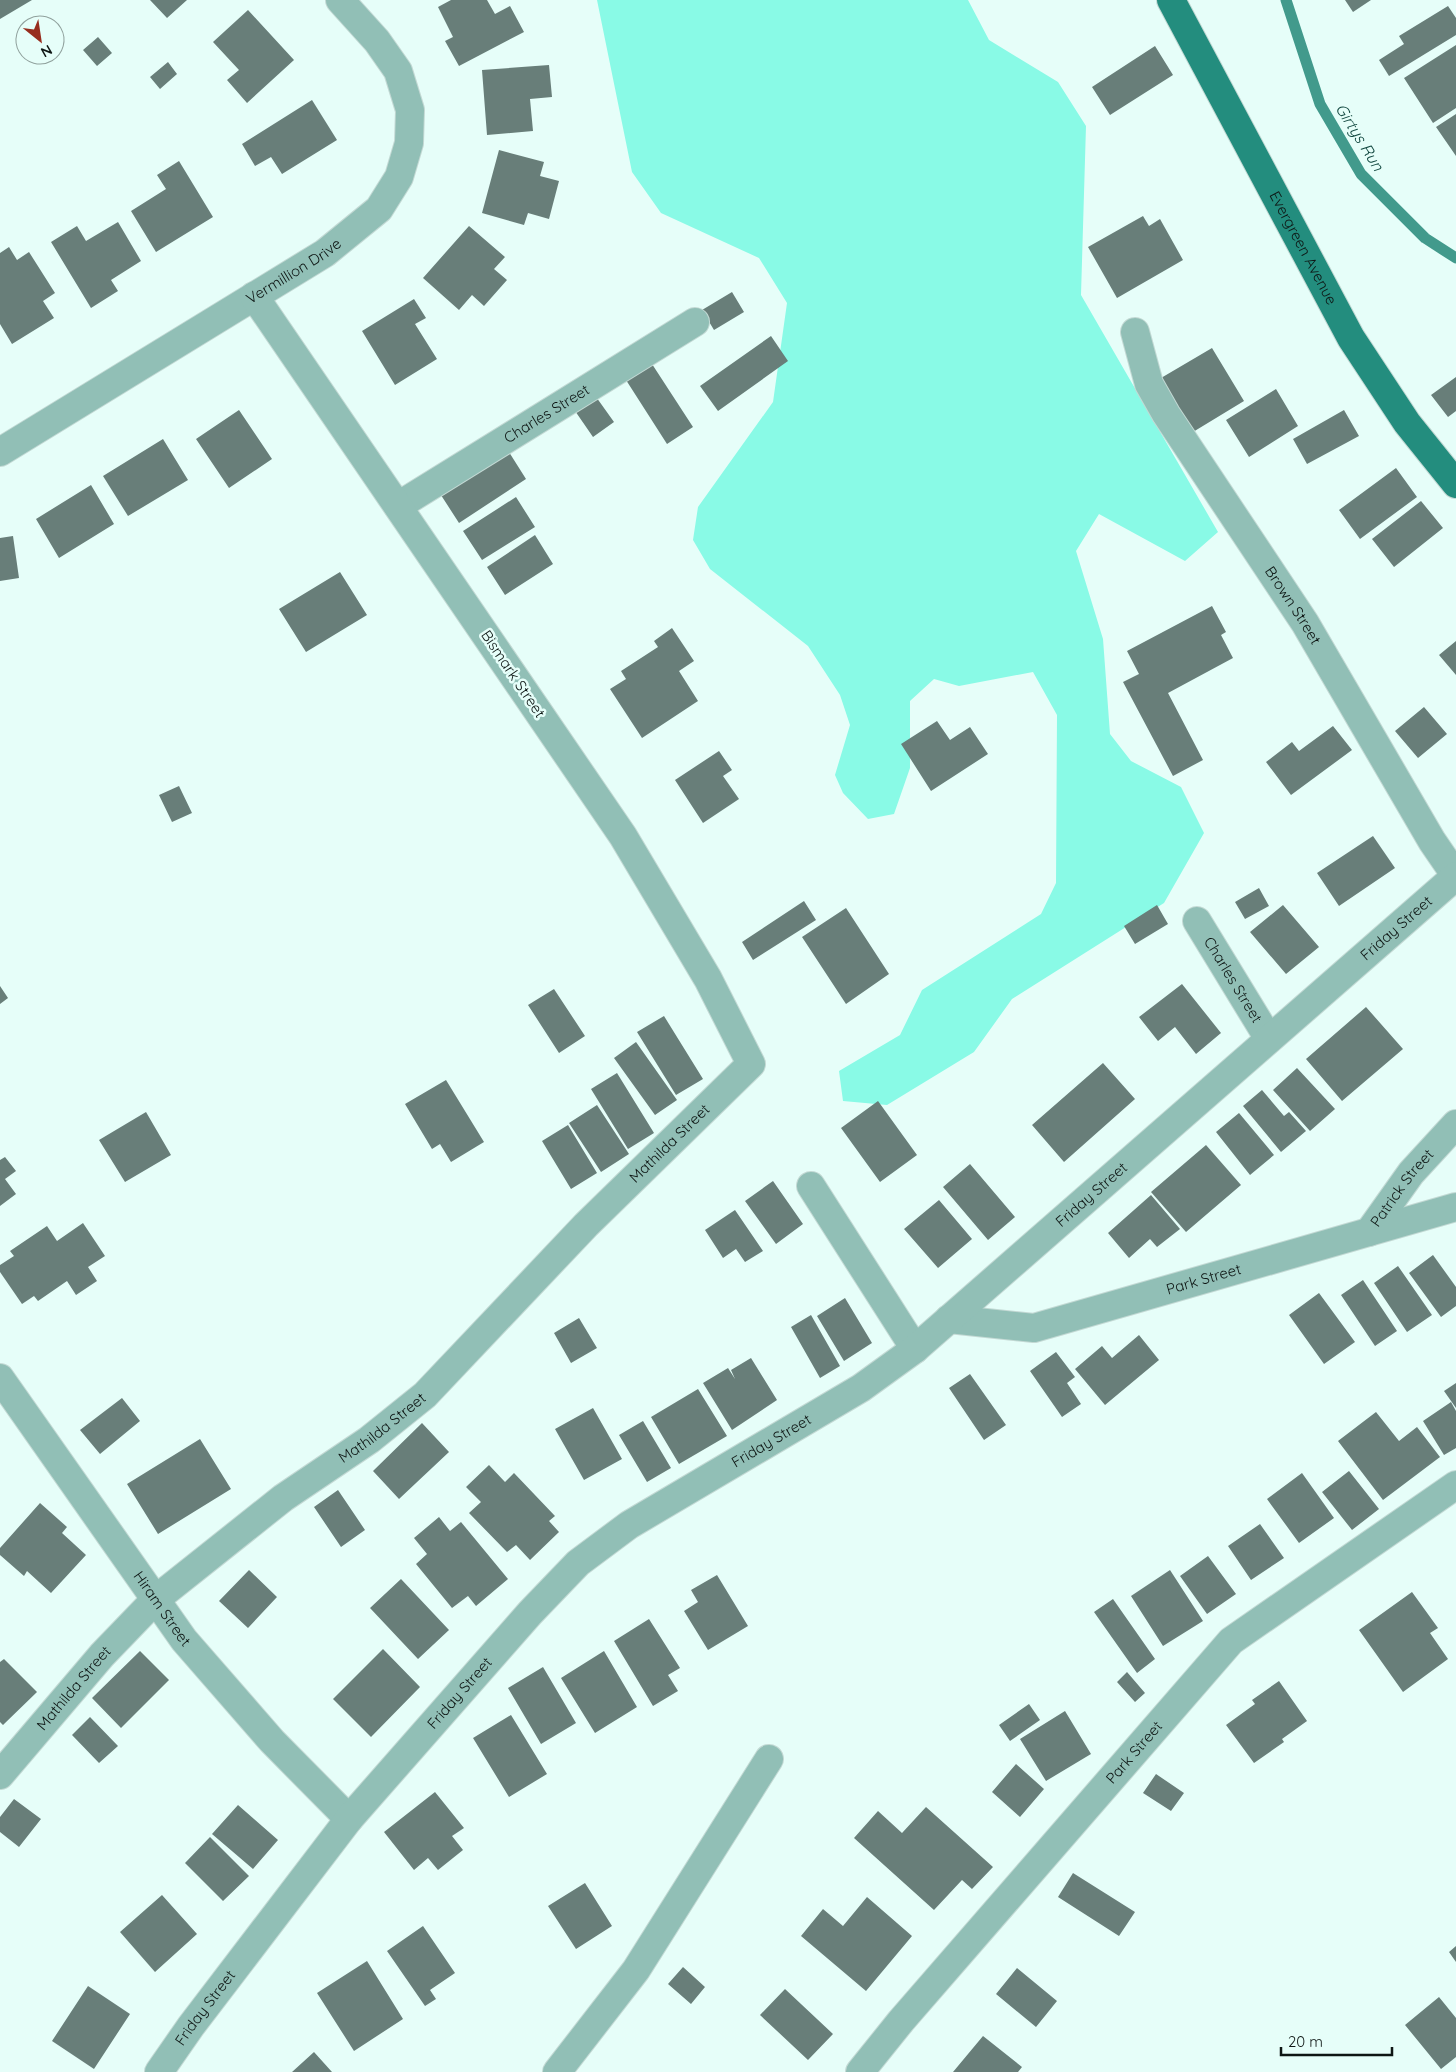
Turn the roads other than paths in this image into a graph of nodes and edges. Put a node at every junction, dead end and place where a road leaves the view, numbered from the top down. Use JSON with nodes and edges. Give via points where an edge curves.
{"nodes":[{"id":1,"x":340,"y":0,"type":"edge"},
{"id":2,"x":1171,"y":0,"type":"edge"},
{"id":3,"x":254,"y":296,"type":"junction"},
{"id":4,"x":695,"y":322,"type":"dead end"},
{"id":5,"x":1135,"y":332,"type":"dead end"},
{"id":6,"x":0,"y":452,"type":"edge"},
{"id":7,"x":1456,"y":484,"type":"edge"},
{"id":8,"x":398,"y":506,"type":"junction"},
{"id":9,"x":1456,"y":876,"type":"edge"},
{"id":10,"x":1197,"y":921,"type":"dead end"},
{"id":11,"x":1269,"y":1039,"type":"junction"},
{"id":12,"x":750,"y":1064,"type":"joint"},
{"id":13,"x":1456,"y":1124,"type":"edge"},
{"id":14,"x":811,"y":1186,"type":"dead end"},
{"id":15,"x":1456,"y":1207,"type":"edge"},
{"id":16,"x":1369,"y":1232,"type":"junction"},
{"id":17,"x":949,"y":1319,"type":"junction"},
{"id":18,"x":915,"y":1349,"type":"junction"},
{"id":19,"x":4,"y":1394,"type":"edge"},
{"id":20,"x":1456,"y":1485,"type":"edge"},
{"id":21,"x":156,"y":1599,"type":"junction"},
{"id":22,"x":769,"y":1759,"type":"dead end"},
{"id":23,"x":0,"y":1775,"type":"edge"},
{"id":24,"x":349,"y":1819,"type":"junction"},
{"id":25,"x":159,"y":2072,"type":"edge"},
{"id":26,"x":558,"y":2072,"type":"edge"},
{"id":27,"x":860,"y":2072,"type":"edge"}],
"edges":[{"from":1,"to":3,"type":"street","name":"Vermillion Drive","via":[[398,70],[410,110],[410,143],[399,177],[379,209],[325,253]]},
{"from":2,"to":7,"type":"main road","name":"Evergreen Avenue","via":[[1351,338],[1406,423]]},
{"from":3,"to":6,"type":"street","name":"Vermillion Drive"},
{"from":3,"to":8,"type":"street","name":"Bismark Street"},
{"from":4,"to":8,"type":"street","name":"Charles Street"},
{"from":5,"to":9,"type":"street","name":"Brown Street","via":[[1150,384],[1166,414],[1305,623],[1432,841]]},
{"from":8,"to":12,"type":"street","name":"Bismark Street","via":[[623,836],[708,978]]},
{"from":9,"to":11,"type":"street","name":"Friday Street"},
{"from":10,"to":11,"type":"street","name":"Charles Street"},
{"from":11,"to":17,"type":"street","name":"Friday Street"},
{"from":12,"to":21,"type":"street","name":"Mathilda Street","via":[[586,1225],[425,1395],[369,1440],[282,1498]]},
{"from":13,"to":16,"type":"street","name":"Patrick Street","via":[[1411,1173]]},
{"from":14,"to":18,"type":"street"},
{"from":15,"to":16,"type":"street","name":"Park Street"},
{"from":16,"to":17,"type":"street","name":"Park Street","via":[[1034,1328]]},
{"from":17,"to":18,"type":"street","name":"Friday Street"},
{"from":18,"to":24,"type":"street","name":"Friday Street","via":[[861,1388],[629,1525],[578,1563]]},
{"from":19,"to":21,"type":"street","name":"Hiram Street"},
{"from":20,"to":27,"type":"street","name":"Park Street","via":[[1231,1641]]},
{"from":21,"to":23,"type":"street","name":"Mathilda Street","via":[[102,1655]]},
{"from":21,"to":24,"type":"street","name":"Hiram Street","via":[[184,1640],[253,1719]]},
{"from":22,"to":26,"type":"street","via":[[636,1970]]},
{"from":24,"to":25,"type":"street","name":"Friday Street","via":[[190,2026]]}]}
